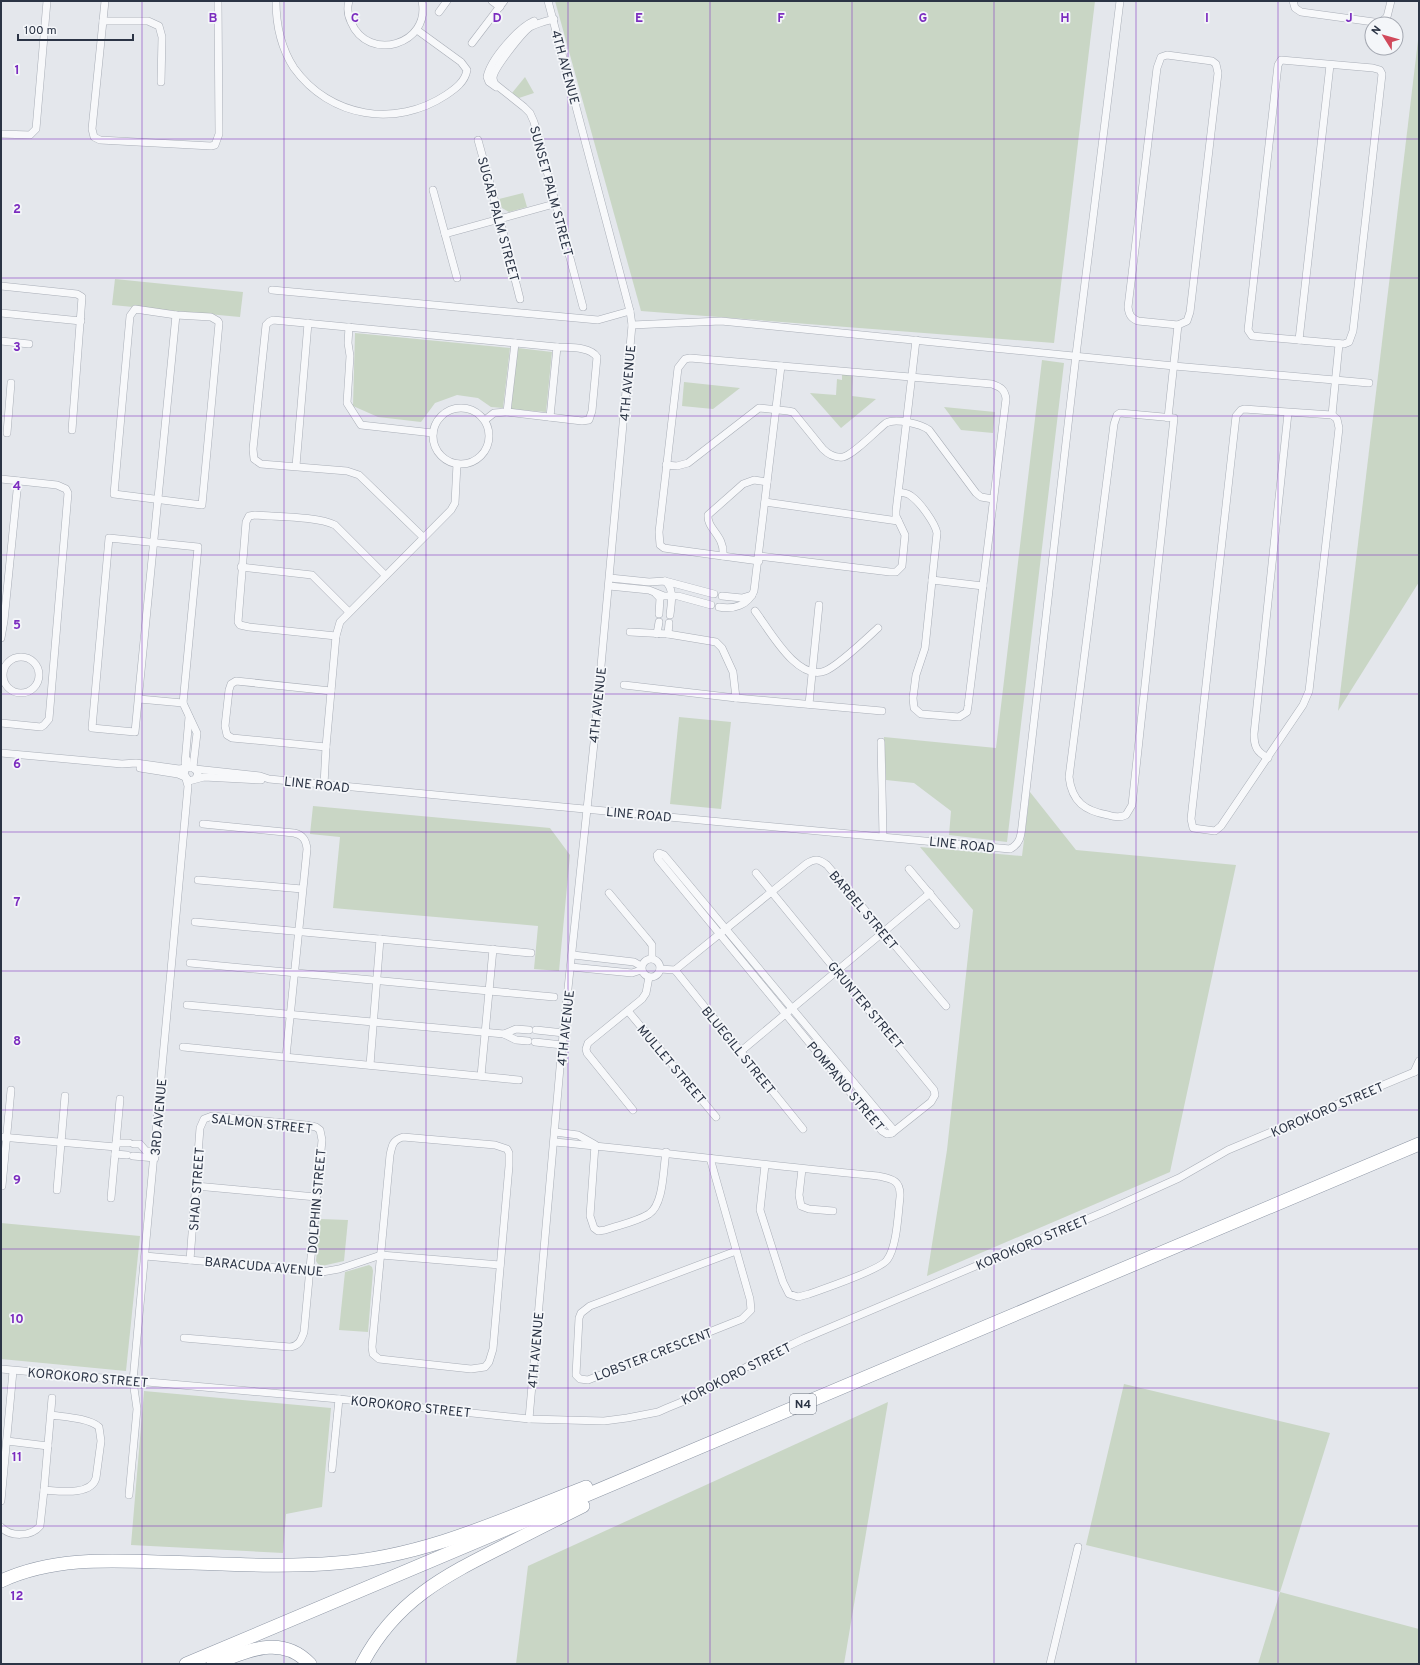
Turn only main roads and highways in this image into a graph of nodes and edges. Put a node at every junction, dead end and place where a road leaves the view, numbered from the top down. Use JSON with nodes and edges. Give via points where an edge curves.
{"nodes":[{"id":1,"x":1419,"y":1144,"type":"edge"},
{"id":2,"x":844,"y":1387,"type":"junction"},
{"id":3,"x":728,"y":1434,"type":"junction"},
{"id":4,"x":1,"y":1581,"type":"edge"},
{"id":5,"x":186,"y":1664,"type":"edge"},
{"id":6,"x":213,"y":1664,"type":"edge"},
{"id":7,"x":310,"y":1664,"type":"edge"},
{"id":8,"x":362,"y":1664,"type":"edge"}],
"edges":[{"from":1,"to":2,"type":"highway","number":"N4"},
{"from":2,"to":3,"type":"highway","number":"N4"},
{"from":2,"to":4,"type":"highway","via":[[795,1401],[488,1526],[400,1554],[321,1564],[76,1562],[38,1568]]},
{"from":3,"to":5,"type":"highway","number":"N4"},
{"from":3,"to":8,"type":"highway","via":[[441,1579],[415,1598],[394,1619],[373,1645]]},
{"from":6,"to":7,"type":"highway","via":[[249,1651],[274,1647],[292,1651]]}]}
